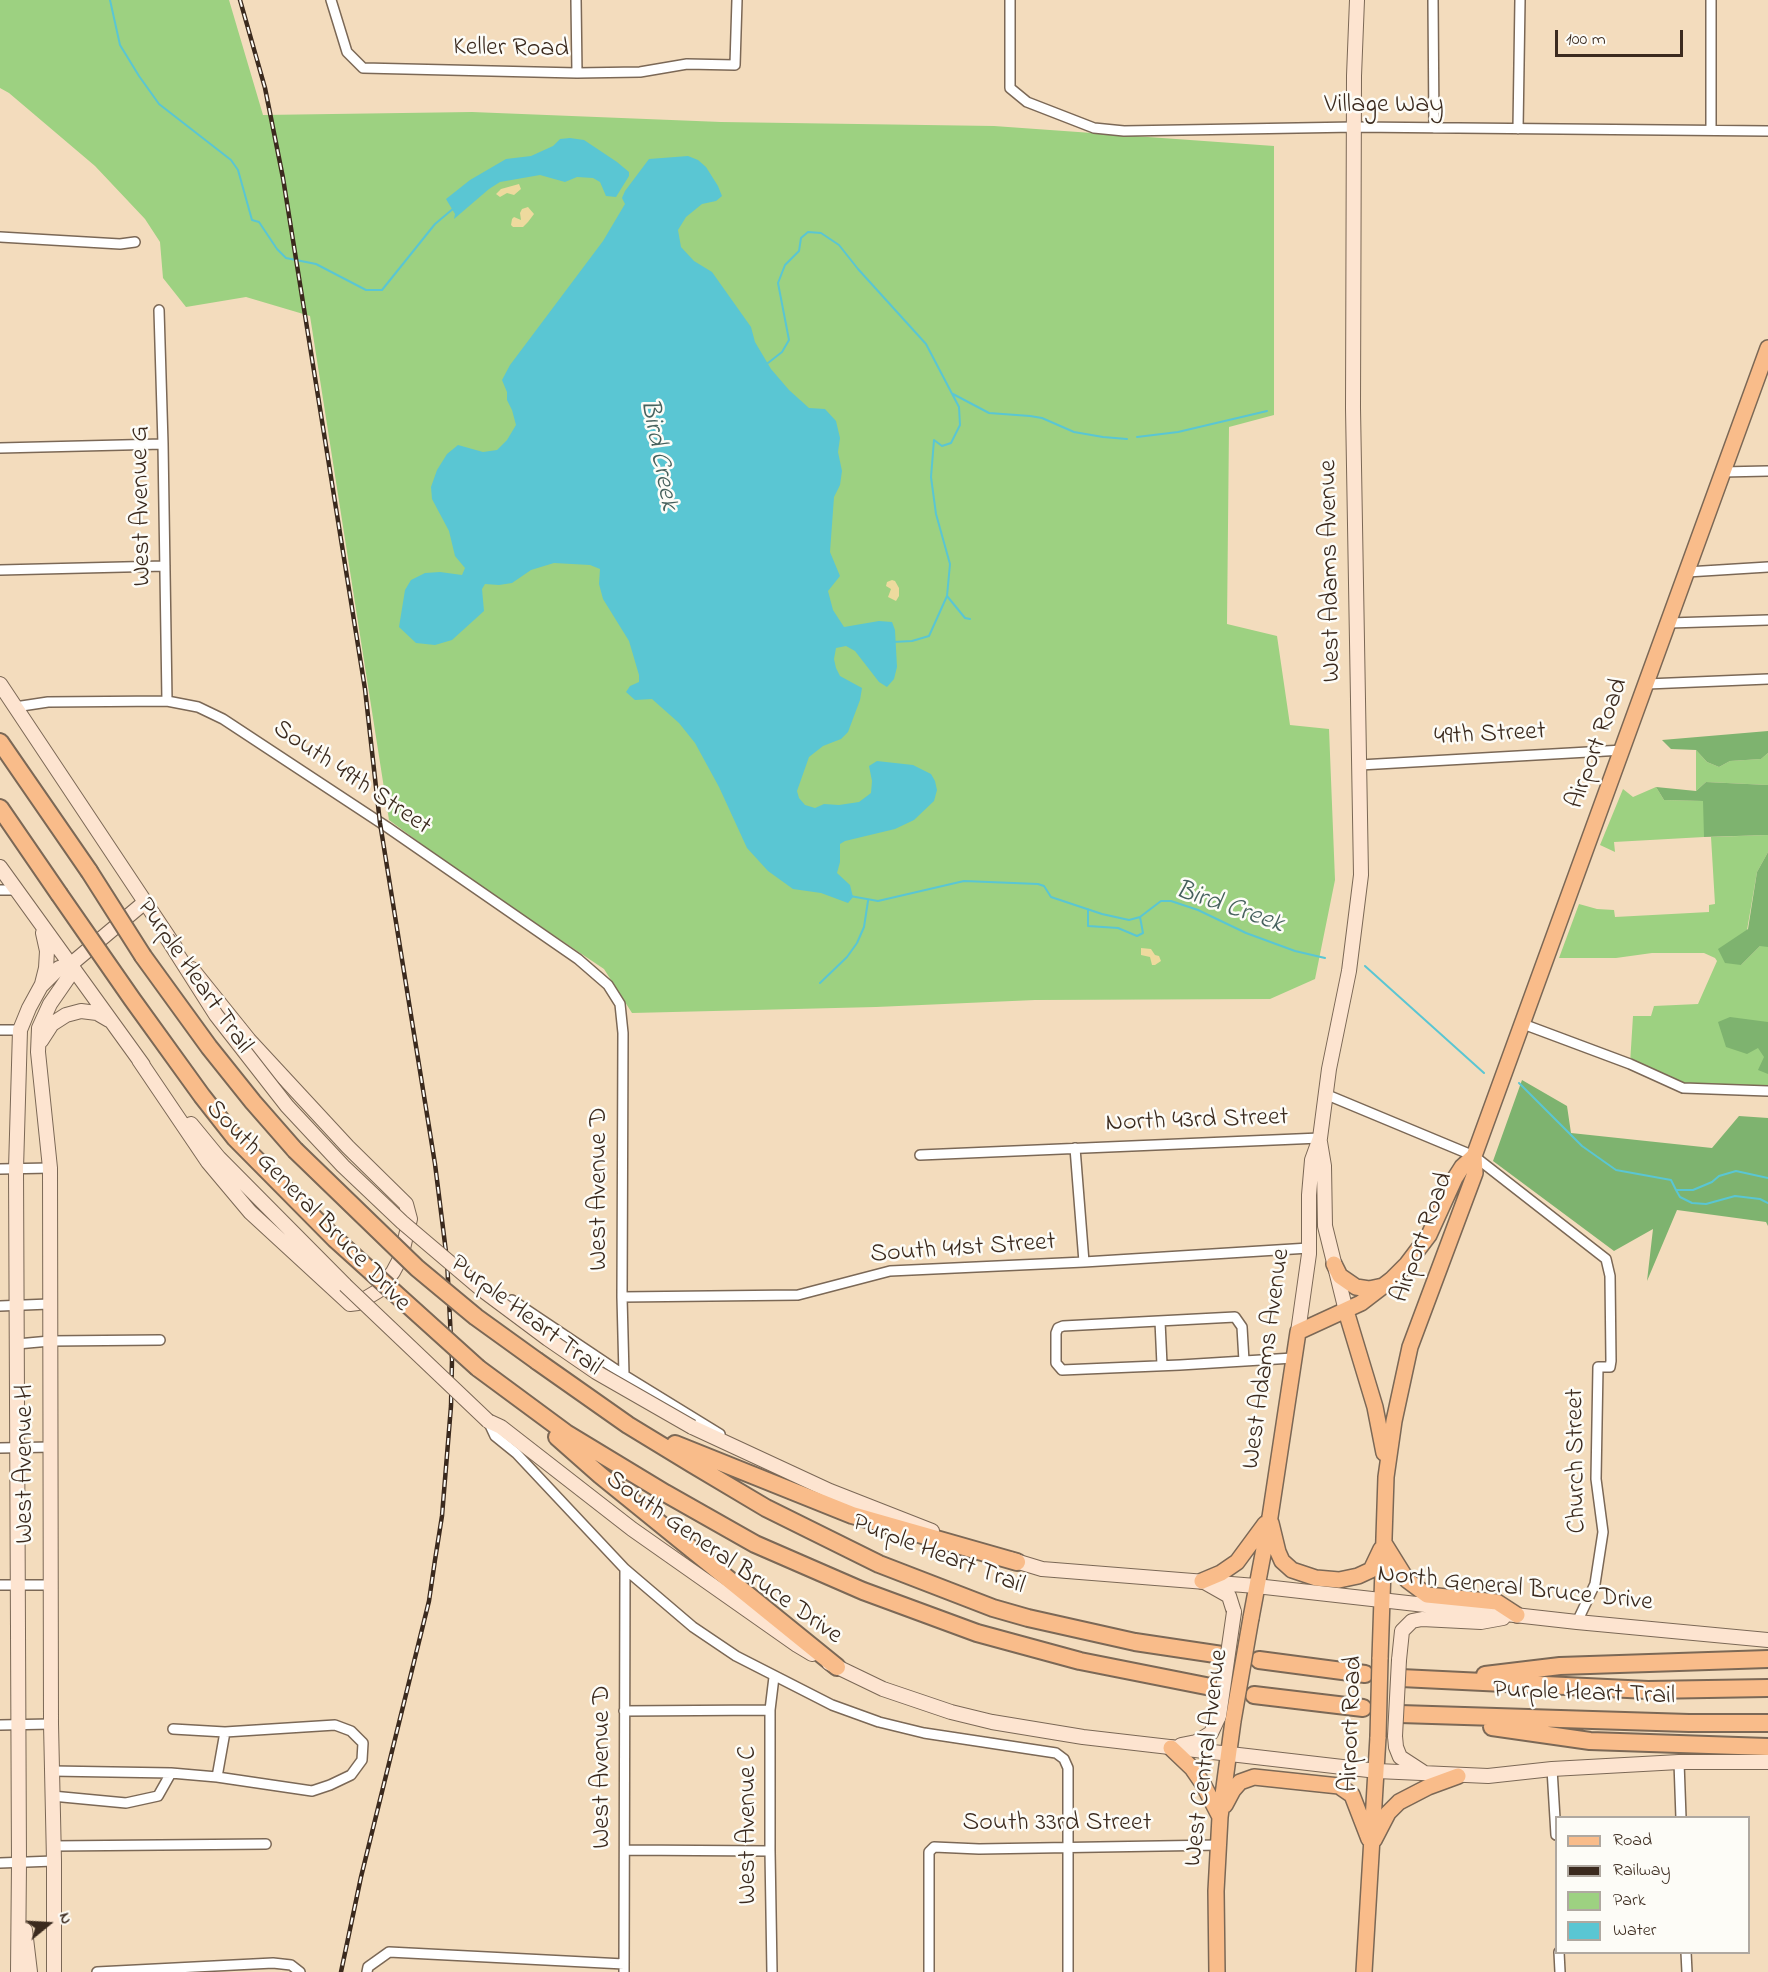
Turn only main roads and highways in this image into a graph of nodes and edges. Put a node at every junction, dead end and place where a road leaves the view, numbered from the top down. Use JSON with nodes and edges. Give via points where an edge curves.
{"nodes":[{"id":1,"x":1358,"y":0,"type":"edge"},
{"id":2,"x":1766,"y":356,"type":"edge"},
{"id":3,"x":0,"y":684,"type":"edge"},
{"id":4,"x":0,"y":742,"type":"edge"},
{"id":5,"x":0,"y":808,"type":"edge"},
{"id":6,"x":0,"y":867,"type":"edge"},
{"id":7,"x":145,"y":902,"type":"junction"},
{"id":8,"x":28,"y":908,"type":"junction"},
{"id":9,"x":167,"y":938,"type":"junction"},
{"id":10,"x":70,"y":965,"type":"junction"},
{"id":11,"x":41,"y":986,"type":"junction"},
{"id":12,"x":110,"y":1020,"type":"junction"},
{"id":13,"x":38,"y":1052,"type":"junction"},
{"id":14,"x":139,"y":1060,"type":"junction"},
{"id":15,"x":1320,"y":1138,"type":"junction"},
{"id":16,"x":1474,"y":1156,"type":"junction"},
{"id":17,"x":1334,"y":1264,"type":"junction"},
{"id":18,"x":1385,"y":1285,"type":"junction"},
{"id":19,"x":1346,"y":1311,"type":"junction"},
{"id":20,"x":1298,"y":1332,"type":"junction"},
{"id":21,"x":478,"y":1368,"type":"junction"},
{"id":22,"x":628,"y":1425,"type":"junction"},
{"id":23,"x":1386,"y":1477,"type":"junction"},
{"id":24,"x":1269,"y":1517,"type":"junction"},
{"id":25,"x":1384,"y":1543,"type":"junction"},
{"id":26,"x":1017,"y":1562,"type":"junction"},
{"id":27,"x":1202,"y":1581,"type":"junction"},
{"id":28,"x":1256,"y":1586,"type":"junction"},
{"id":29,"x":1382,"y":1600,"type":"junction"},
{"id":30,"x":1517,"y":1616,"type":"junction"},
{"id":31,"x":1768,"y":1640,"type":"edge"},
{"id":32,"x":1222,"y":1655,"type":"dead end"},
{"id":33,"x":1768,"y":1659,"type":"edge"},
{"id":34,"x":1259,"y":1660,"type":"dead end"},
{"id":35,"x":837,"y":1667,"type":"junction"},
{"id":36,"x":1365,"y":1674,"type":"dead end"},
{"id":37,"x":1401,"y":1678,"type":"dead end"},
{"id":38,"x":1434,"y":1681,"type":"junction"},
{"id":39,"x":1216,"y":1688,"type":"dead end"},
{"id":40,"x":1768,"y":1688,"type":"edge"},
{"id":41,"x":1254,"y":1695,"type":"dead end"},
{"id":42,"x":1363,"y":1708,"type":"dead end"},
{"id":43,"x":1226,"y":1719,"type":"junction"},
{"id":44,"x":1768,"y":1723,"type":"edge"},
{"id":45,"x":1768,"y":1747,"type":"edge"},
{"id":46,"x":1171,"y":1748,"type":"junction"},
{"id":47,"x":1230,"y":1755,"type":"junction"},
{"id":48,"x":1768,"y":1762,"type":"edge"},
{"id":49,"x":1377,"y":1771,"type":"junction"},
{"id":50,"x":1424,"y":1773,"type":"junction"},
{"id":51,"x":1458,"y":1776,"type":"junction"},
{"id":52,"x":1220,"y":1817,"type":"junction"},
{"id":53,"x":1371,"y":1845,"type":"junction"},
{"id":54,"x":18,"y":1921,"type":"junction"},
{"id":55,"x":18,"y":1972,"type":"edge"},
{"id":56,"x":30,"y":1972,"type":"edge"},
{"id":57,"x":54,"y":1972,"type":"edge"},
{"id":58,"x":1217,"y":1972,"type":"edge"},
{"id":59,"x":1364,"y":1972,"type":"edge"}],
"edges":[{"from":1,"to":15,"type":"main road","name":"West Adams Avenue","via":[[1354,76],[1353,417],[1360,885]]},
{"from":2,"to":16,"type":"main road","name":"Airport Road"},
{"from":3,"to":7,"type":"main road"},
{"from":4,"to":22,"type":"highway","name":"Purple Heart Trail","bridge":true,"via":[[143,956],[209,1047],[295,1150],[417,1268],[476,1317]]},
{"from":5,"to":21,"type":"highway","bridge":true,"via":[[139,1009],[235,1138],[328,1232]]},
{"from":6,"to":8,"type":"main road","name":"South General Bruce Drive"},
{"from":7,"to":9,"type":"main road"},
{"from":7,"to":10,"type":"main road","name":"West Avenue H"},
{"from":8,"to":10,"type":"main road","name":"South General Bruce Drive"},
{"from":8,"to":11,"type":"main road","via":[[44,934],[47,951]]},
{"from":9,"to":14,"type":"main road","via":[[249,1040],[406,1204],[410,1219],[401,1257],[378,1291],[350,1304],[250,1212],[208,1162]]},
{"from":9,"to":26,"type":"main road","bridge":true,"via":[[216,1015],[287,1106],[344,1166],[481,1289],[548,1339],[596,1372],[692,1427],[830,1491]]},
{"from":10,"to":11,"type":"main road","name":"West Avenue H","via":[[59,968]]},
{"from":10,"to":12,"type":"main road","name":"South General Bruce Drive"},
{"from":10,"to":13,"type":"main road","name":"West Avenue H","via":[[68,978],[39,1028]]},
{"from":11,"to":54,"type":"main road","name":"West Avenue H","via":[[20,1030],[16,1169]]},
{"from":12,"to":13,"type":"main road","via":[[81,1011],[66,1015],[52,1024]]},
{"from":12,"to":14,"type":"main road","name":"South General Bruce Drive"},
{"from":13,"to":57,"type":"main road","name":"West Avenue H","via":[[50,1168]]},
{"from":14,"to":35,"type":"main road","name":"South General Bruce Drive","bridge":true,"via":[[219,1158],[488,1421],[796,1645]]},
{"from":15,"to":17,"type":"main road","name":"West Adams Avenue","via":[[1325,1226]]},
{"from":15,"to":20,"type":"main road","name":"West Adams Avenue","via":[[1312,1160],[1309,1248]]},
{"from":16,"to":18,"type":"main road","name":"Airport Road","via":[[1455,1178],[1429,1234]]},
{"from":16,"to":23,"type":"main road","name":"Airport Road","via":[[1475,1173],[1410,1347]]},
{"from":17,"to":18,"type":"main road","via":[[1340,1276],[1356,1287],[1374,1289]]},
{"from":17,"to":19,"type":"main road","name":"West Adams Avenue"},
{"from":18,"to":19,"type":"main road","name":"Airport Road"},
{"from":19,"to":20,"type":"main road","name":"Airport Road"},
{"from":19,"to":23,"type":"main road","name":"Airport Road","via":[[1375,1407]]},
{"from":20,"to":24,"type":"main road","name":"West Adams Avenue"},
{"from":21,"to":35,"type":"highway","via":[[600,1475]]},
{"from":21,"to":39,"type":"highway","via":[[566,1433],[664,1493],[755,1544],[863,1591],[977,1632],[1058,1655]]},
{"from":22,"to":26,"type":"highway","via":[[852,1515]]},
{"from":22,"to":32,"type":"highway","name":"Purple Heart Trail","via":[[766,1508],[879,1564],[1028,1618],[1135,1642]]},
{"from":23,"to":25,"type":"main road","name":"Airport Road"},
{"from":24,"to":25,"type":"main road","via":[[1282,1561],[1292,1570],[1316,1578],[1339,1580],[1371,1570]]},
{"from":24,"to":27,"type":"main road","via":[[1237,1562]]},
{"from":24,"to":28,"type":"main road","name":"West Adams Avenue"},
{"from":25,"to":29,"type":"main road","name":"Airport Road"},
{"from":25,"to":30,"type":"main road","via":[[1407,1580],[1427,1595],[1497,1602]]},
{"from":26,"to":27,"type":"main road","via":[[1042,1569]]},
{"from":27,"to":28,"type":"main road"},
{"from":27,"to":43,"type":"main road","bridge":true,"via":[[1228,1596],[1234,1612]]},
{"from":28,"to":29,"type":"main road","name":"North General Bruce Drive"},
{"from":28,"to":43,"type":"main road","name":"West Central Avenue","bridge":true},
{"from":29,"to":30,"type":"main road","name":"North General Bruce Drive"},
{"from":29,"to":49,"type":"main road","name":"Airport Road","bridge":true},
{"from":30,"to":31,"type":"main road","name":"North General Bruce Drive"},
{"from":30,"to":50,"type":"main road","bridge":true,"via":[[1481,1622],[1422,1618],[1412,1620],[1402,1631],[1396,1747],[1400,1757]]},
{"from":33,"to":38,"type":"highway","via":[[1560,1666]]},
{"from":34,"to":36,"type":"highway"},
{"from":35,"to":46,"type":"main road","name":"South General Bruce Drive","via":[[883,1689],[992,1722]]},
{"from":37,"to":38,"type":"highway","name":"Purple Heart Trail"},
{"from":38,"to":40,"type":"highway","name":"Purple Heart Trail","via":[[1648,1690]]},
{"from":41,"to":42,"type":"highway"},
{"from":43,"to":46,"type":"main road","via":[[1196,1742]]},
{"from":43,"to":47,"type":"main road","name":"West Central Avenue"},
{"from":44,"to":45,"type":"highway","name":"Purple Heart Trail","via":[[1405,1714],[1590,1741]]},
{"from":46,"to":47,"type":"main road","name":"South General Bruce Drive"},
{"from":46,"to":52,"type":"main road","via":[[1192,1768]]},
{"from":47,"to":49,"type":"main road","name":"South General Bruce Drive"},
{"from":47,"to":52,"type":"main road","name":"West Central Avenue"},
{"from":48,"to":51,"type":"main road","via":[[1678,1762]]},
{"from":49,"to":50,"type":"main road"},
{"from":49,"to":53,"type":"main road","name":"Airport Road"},
{"from":50,"to":51,"type":"main road"},
{"from":51,"to":53,"type":"main road","via":[[1399,1802],[1388,1813]]},
{"from":52,"to":53,"type":"main road","via":[[1233,1790],[1240,1782],[1254,1777],[1338,1786],[1352,1795]]},
{"from":52,"to":58,"type":"main road","name":"West Central Avenue"},
{"from":53,"to":59,"type":"main road","name":"Airport Road"},
{"from":54,"to":55,"type":"main road","name":"West Avenue H"},
{"from":54,"to":56,"type":"main road","via":[[26,1932]]}]}
